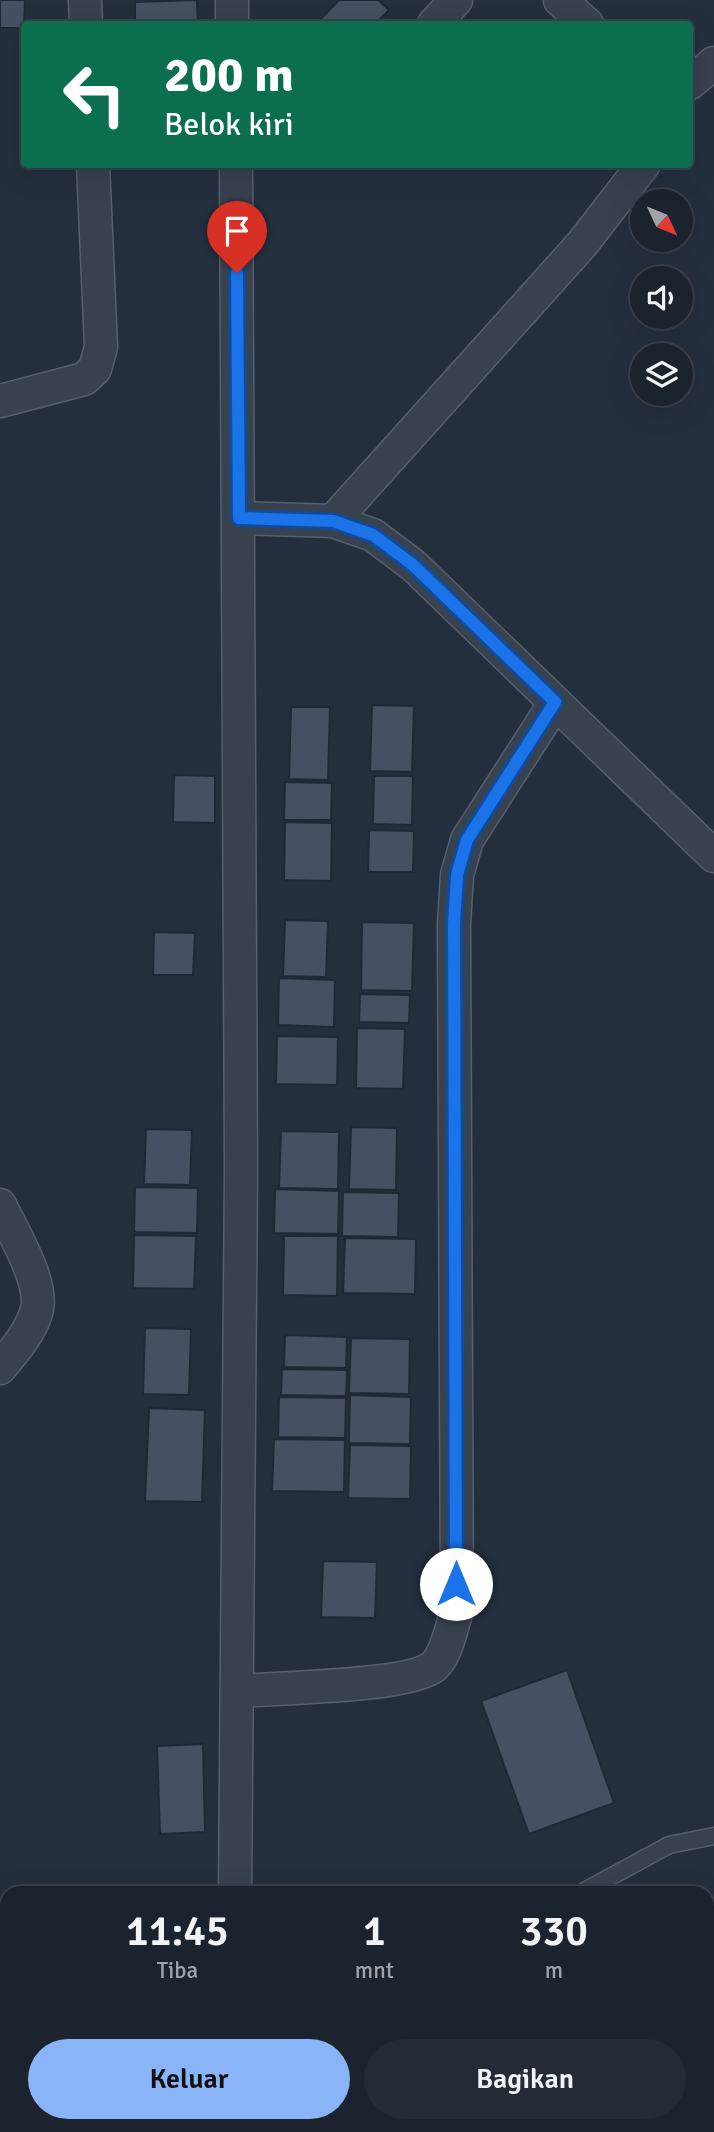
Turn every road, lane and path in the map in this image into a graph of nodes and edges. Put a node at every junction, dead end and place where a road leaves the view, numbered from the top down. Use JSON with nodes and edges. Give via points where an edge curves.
{"nodes":[{"id":1,"x":85,"y":0,"type":"edge"},
{"id":2,"x":232,"y":0,"type":"edge"},
{"id":3,"x":456,"y":0,"type":"edge"},
{"id":4,"x":560,"y":0,"type":"edge"},
{"id":5,"x":86,"y":21,"type":"edge"},
{"id":6,"x":232,"y":21,"type":"edge"},
{"id":7,"x":437,"y":21,"type":"edge"},
{"id":8,"x":584,"y":21,"type":"edge"},
{"id":9,"x":714,"y":63,"type":"edge"},
{"id":10,"x":693,"y":80,"type":"edge"},
{"id":11,"x":93,"y":168,"type":"edge"},
{"id":12,"x":236,"y":168,"type":"edge"},
{"id":13,"x":641,"y":168,"type":"edge"},
{"id":14,"x":0,"y":401,"type":"edge"},
{"id":15,"x":239,"y":518,"type":"junction"},
{"id":16,"x":333,"y":521,"type":"junction"},
{"id":17,"x":555,"y":702,"type":"junction"},
{"id":18,"x":714,"y":856,"type":"edge"},
{"id":19,"x":0,"y":1205,"type":"edge"},
{"id":20,"x":0,"y":1368,"type":"edge"},
{"id":21,"x":237,"y":1691,"type":"junction"},
{"id":22,"x":714,"y":1836,"type":"edge"},
{"id":23,"x":235,"y":1886,"type":"edge"},
{"id":24,"x":593,"y":1886,"type":"edge"}],
"edges":[{"from":1,"to":5,"type":"street"},
{"from":2,"to":6,"type":"street"},
{"from":3,"to":7,"type":"street"},
{"from":4,"to":8,"type":"street"},
{"from":9,"to":10,"type":"street"},
{"from":11,"to":14,"type":"street","via":[[99,362],[84,379]]},
{"from":12,"to":15,"type":"street"},
{"from":13,"to":16,"type":"street","via":[[582,244]]},
{"from":15,"to":16,"type":"street"},
{"from":15,"to":21,"type":"street"},
{"from":16,"to":17,"type":"street","via":[[373,535],[413,565]]},
{"from":17,"to":18,"type":"street"},
{"from":17,"to":21,"type":"street","via":[[467,840],[457,875],[457,1611],[434,1666],[406,1679]]},
{"from":19,"to":20,"type":"street","via":[[38,1288],[33,1320]]},
{"from":21,"to":23,"type":"street"},
{"from":22,"to":24,"type":"lane","via":[[669,1844]]}]}
